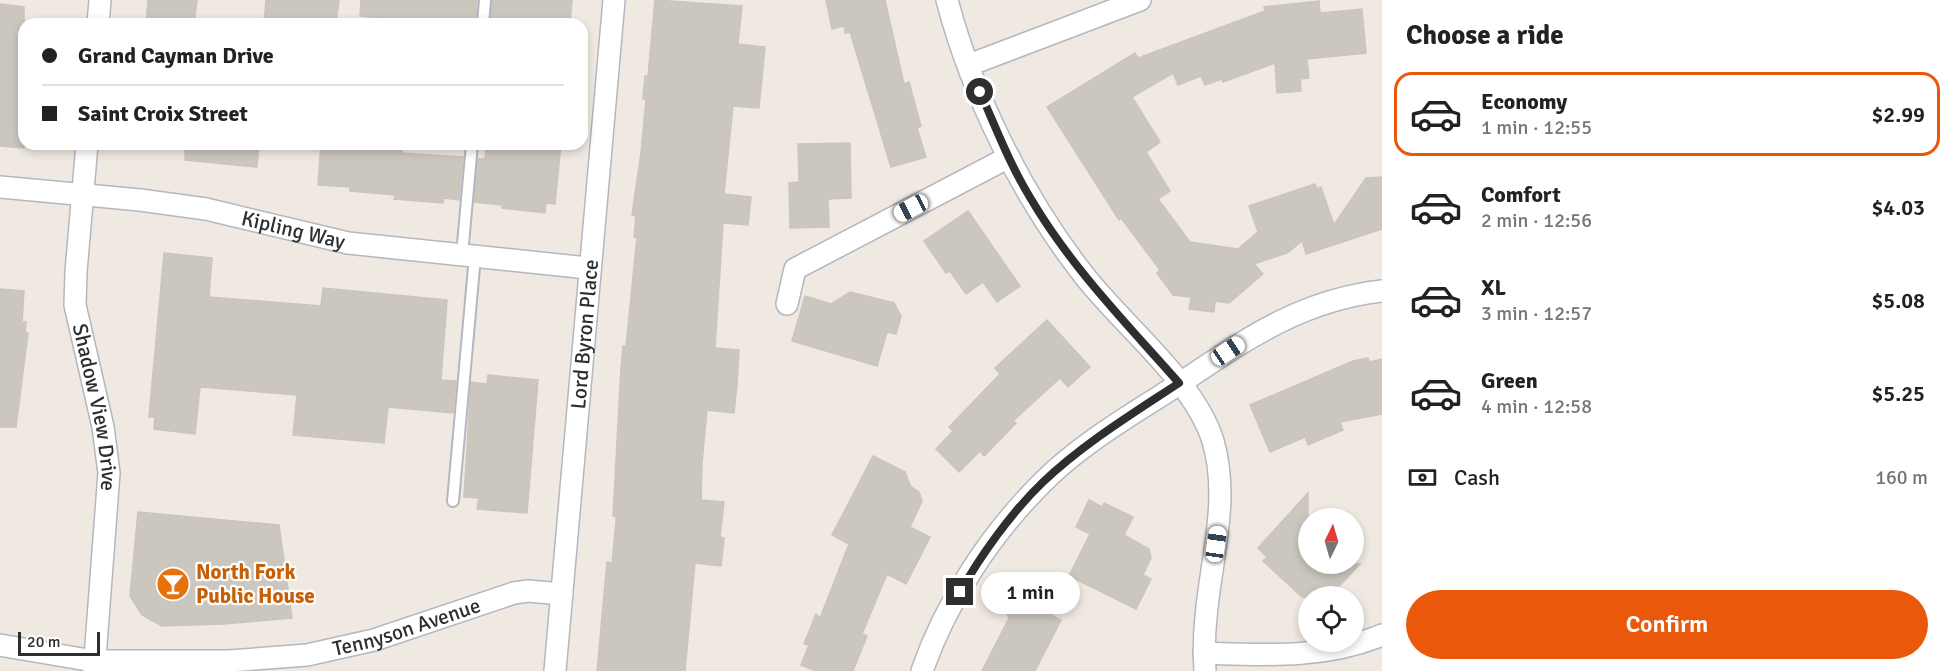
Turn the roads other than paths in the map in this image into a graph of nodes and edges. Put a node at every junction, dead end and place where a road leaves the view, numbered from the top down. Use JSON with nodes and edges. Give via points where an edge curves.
{"nodes":[{"id":1,"x":100,"y":0,"type":"edge"},
{"id":2,"x":485,"y":0,"type":"edge"},
{"id":3,"x":614,"y":0,"type":"edge"},
{"id":4,"x":947,"y":0,"type":"edge"},
{"id":5,"x":1140,"y":0,"type":"edge"},
{"id":6,"x":98,"y":18,"type":"edge"},
{"id":7,"x":484,"y":18,"type":"edge"},
{"id":8,"x":969,"y":65,"type":"junction"},
{"id":9,"x":87,"y":150,"type":"edge"},
{"id":10,"x":472,"y":150,"type":"edge"},
{"id":11,"x":1009,"y":157,"type":"junction"},
{"id":12,"x":0,"y":187,"type":"edge"},
{"id":13,"x":83,"y":194,"type":"junction"},
{"id":14,"x":469,"y":256,"type":"junction"},
{"id":15,"x":588,"y":268,"type":"junction"},
{"id":16,"x":1382,"y":291,"type":"edge"},
{"id":17,"x":787,"y":304,"type":"dead end"},
{"id":18,"x":1179,"y":383,"type":"junction"},
{"id":19,"x":453,"y":501,"type":"dead end"},
{"id":20,"x":562,"y":594,"type":"junction"},
{"id":21,"x":1382,"y":635,"type":"edge"},
{"id":22,"x":0,"y":645,"type":"edge"},
{"id":23,"x":1204,"y":662,"type":"edge"},
{"id":24,"x":259,"y":665,"type":"edge"},
{"id":25,"x":94,"y":666,"type":"edge"},
{"id":26,"x":555,"y":671,"type":"edge"},
{"id":27,"x":922,"y":671,"type":"edge"}],
"edges":[{"from":1,"to":6,"type":"street"},
{"from":2,"to":7,"type":"lane"},
{"from":3,"to":15,"type":"street","name":"Lord Byron Place"},
{"from":4,"to":8,"type":"street"},
{"from":5,"to":8,"type":"street"},
{"from":8,"to":11,"type":"street"},
{"from":9,"to":13,"type":"street","name":"Shadow View Drive"},
{"from":10,"to":14,"type":"lane"},
{"from":11,"to":17,"type":"street","via":[[795,269]]},
{"from":11,"to":18,"type":"street","via":[[1030,198],[1084,276]]},
{"from":12,"to":13,"type":"street","name":"Kipling Way"},
{"from":13,"to":14,"type":"street","name":"Kipling Way","via":[[206,209],[333,241]]},
{"from":13,"to":25,"type":"street","name":"Shadow View Drive","via":[[75,305],[103,427],[109,473]]},
{"from":14,"to":15,"type":"street","name":"Kipling Way"},
{"from":14,"to":19,"type":"lane"},
{"from":15,"to":20,"type":"street","name":"Lord Byron Place"},
{"from":16,"to":18,"type":"street","via":[[1332,300],[1286,317]]},
{"from":18,"to":23,"type":"street","via":[[1208,428],[1216,465],[1218,532]]},
{"from":18,"to":27,"type":"street","via":[[1041,483],[976,563]]},
{"from":20,"to":24,"type":"street","name":"Tennyson Avenue","via":[[522,591],[374,640]]},
{"from":20,"to":26,"type":"street","name":"Lord Byron Place"},
{"from":21,"to":23,"type":"street","via":[[1319,652]]},
{"from":22,"to":25,"type":"street","name":"Tennyson Avenue"},
{"from":24,"to":25,"type":"street","name":"Tennyson Avenue","via":[[160,662]]}]}
